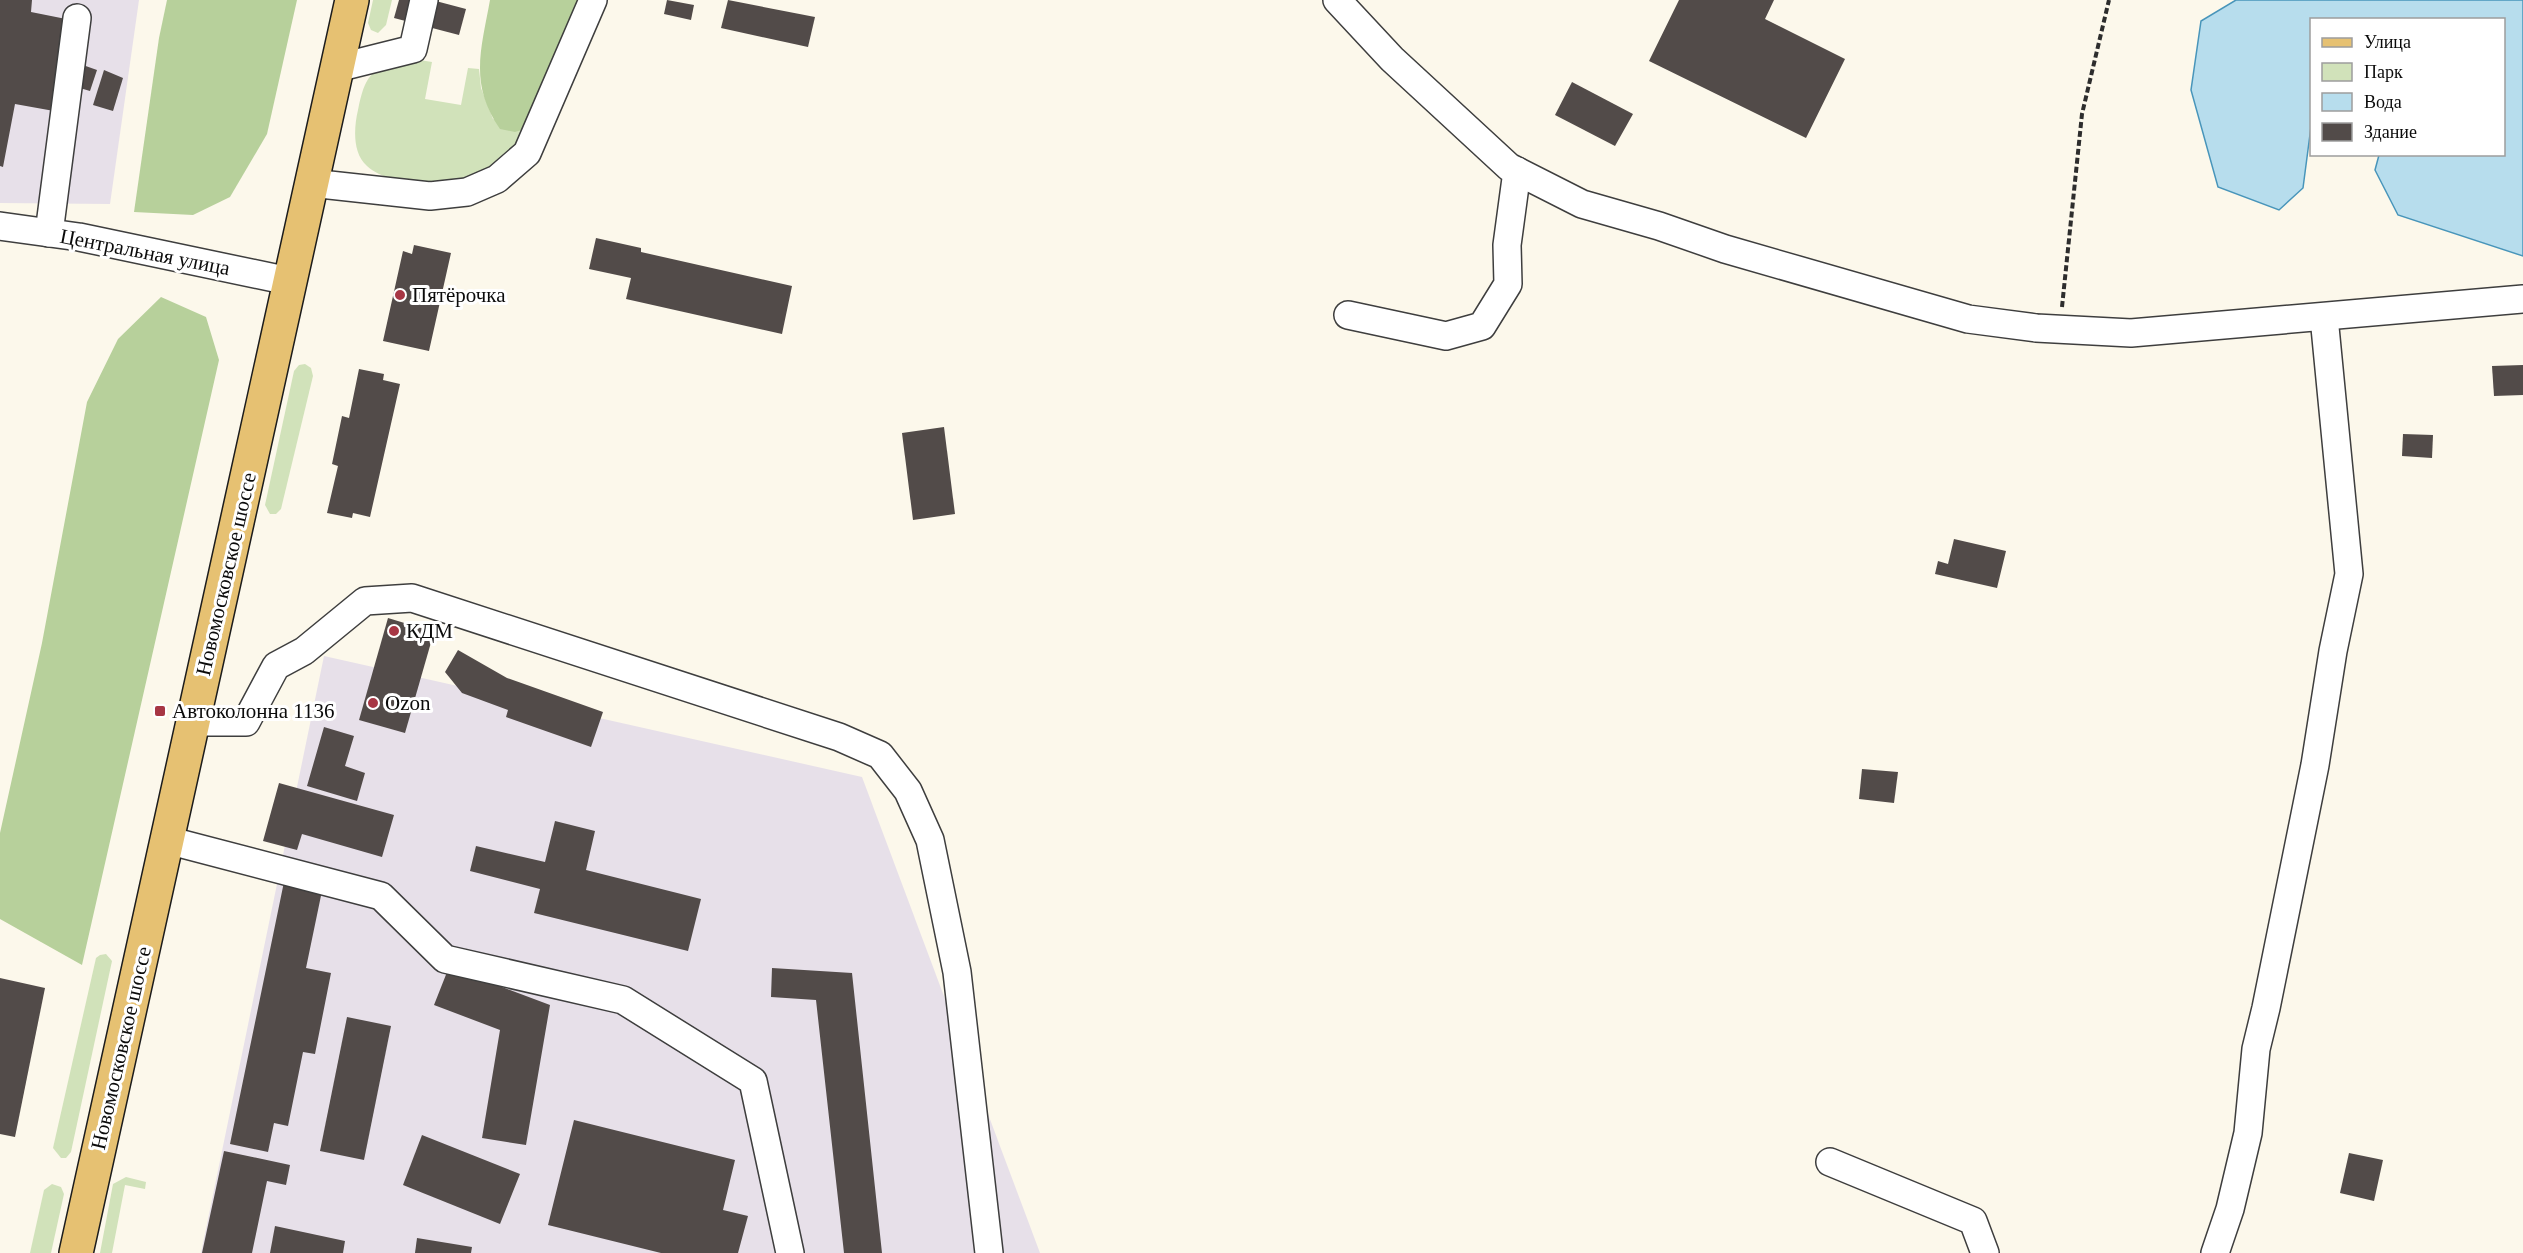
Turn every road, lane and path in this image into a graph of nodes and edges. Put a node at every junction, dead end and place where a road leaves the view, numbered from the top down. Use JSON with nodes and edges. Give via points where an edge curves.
{"nodes":[{"id":1,"x":352,"y":0,"type":"edge"},
{"id":2,"x":424,"y":0,"type":"edge"},
{"id":3,"x":594,"y":0,"type":"edge"},
{"id":4,"x":1336,"y":0,"type":"edge"},
{"id":5,"x":2109,"y":0,"type":"edge"},
{"id":6,"x":77,"y":18,"type":"dead end"},
{"id":7,"x":337,"y":68,"type":"junction"},
{"id":8,"x":1517,"y":171,"type":"junction"},
{"id":9,"x":311,"y":183,"type":"junction"},
{"id":10,"x":0,"y":226,"type":"edge"},
{"id":11,"x":50,"y":233,"type":"junction"},
{"id":12,"x":290,"y":281,"type":"junction"},
{"id":13,"x":2523,"y":299,"type":"edge"},
{"id":14,"x":1348,"y":315,"type":"dead end"},
{"id":15,"x":2324,"y":317,"type":"junction"},
{"id":16,"x":2060,"y":329,"type":"junction"},
{"id":17,"x":192,"y":722,"type":"junction"},
{"id":18,"x":167,"y":840,"type":"junction"},
{"id":19,"x":1830,"y":1162,"type":"dead end"},
{"id":20,"x":76,"y":1253,"type":"edge"},
{"id":21,"x":790,"y":1253,"type":"edge"},
{"id":22,"x":989,"y":1253,"type":"edge"},
{"id":23,"x":1985,"y":1253,"type":"edge"},
{"id":24,"x":2215,"y":1253,"type":"edge"}],
"edges":[{"from":1,"to":7,"type":"main road","name":"Новомосковское шоссе"},
{"from":2,"to":7,"type":"street","via":[[413,49]]},
{"from":3,"to":9,"type":"street","via":[[527,153],[497,179],[467,192],[430,196]]},
{"from":4,"to":8,"type":"street","via":[[1392,59]]},
{"from":5,"to":16,"type":"path","via":[[2082,114]]},
{"from":6,"to":11,"type":"street"},
{"from":7,"to":9,"type":"main road","name":"Новомосковское шоссе"},
{"from":8,"to":14,"type":"street","via":[[1507,245],[1508,284],[1482,326],[1446,336]]},
{"from":8,"to":16,"type":"street","via":[[1582,204],[1968,320]]},
{"from":9,"to":12,"type":"main road","name":"Новомосковское шоссе"},
{"from":10,"to":11,"type":"street","name":"Центральная улица"},
{"from":11,"to":12,"type":"street","name":"Центральная улица"},
{"from":12,"to":17,"type":"main road","name":"Новомосковское шоссе"},
{"from":13,"to":15,"type":"street"},
{"from":15,"to":16,"type":"street","via":[[2131,333]]},
{"from":15,"to":24,"type":"street","via":[[2349,574],[2315,765],[2256,1050],[2248,1133]]},
{"from":17,"to":18,"type":"main road","name":"Новомосковское шоссе"},
{"from":17,"to":22,"type":"street","via":[[246,723],[276,666],[304,651],[365,601],[412,598],[839,737],[880,755],[908,790],[930,840],[957,972]]},
{"from":18,"to":20,"type":"main road","name":"Новомосковское шоссе"},
{"from":18,"to":21,"type":"street","via":[[381,896],[445,959],[622,1000],[753,1081]]},
{"from":19,"to":23,"type":"street","via":[[1973,1221]]}]}
